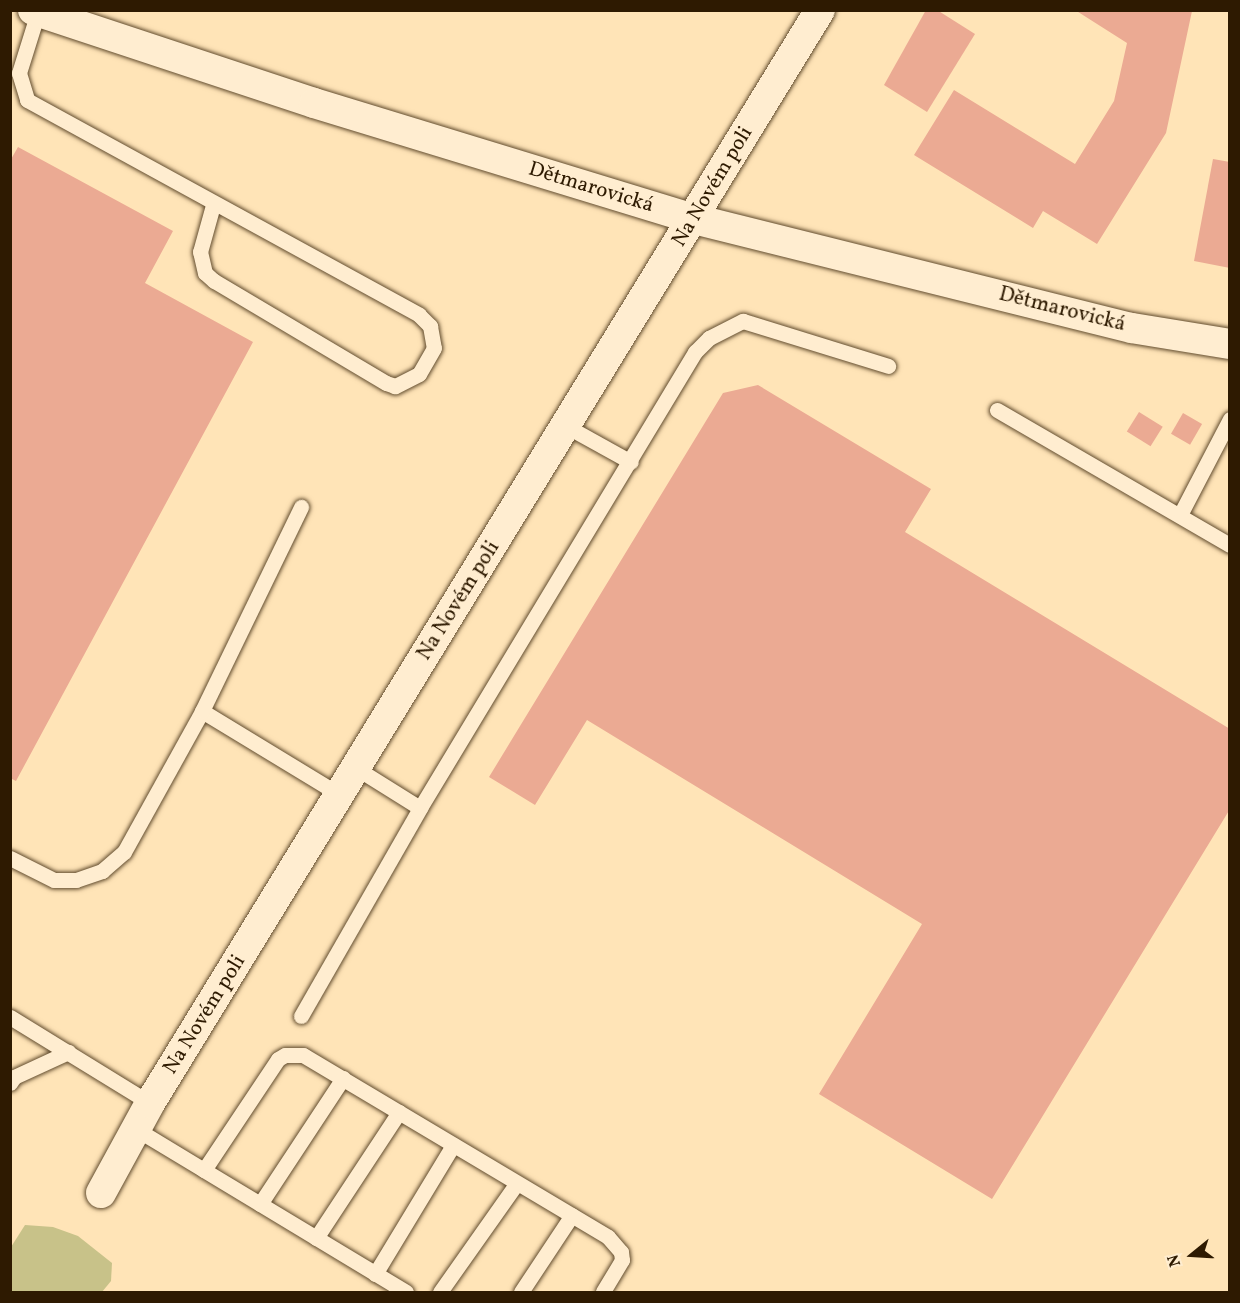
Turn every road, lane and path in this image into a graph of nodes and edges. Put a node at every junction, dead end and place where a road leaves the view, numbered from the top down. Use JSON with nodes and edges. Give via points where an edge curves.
{"nodes":[{"id":1,"x":820,"y":10,"type":"edge"},
{"id":2,"x":37,"y":11,"type":"edge"},
{"id":3,"x":213,"y":205,"type":"junction"},
{"id":4,"x":694,"y":219,"type":"junction"},
{"id":5,"x":1230,"y":344,"type":"edge"},
{"id":6,"x":888,"y":366,"type":"dead end"},
{"id":7,"x":997,"y":410,"type":"dead end"},
{"id":8,"x":1230,"y":419,"type":"edge"},
{"id":9,"x":566,"y":426,"type":"junction"},
{"id":10,"x":631,"y":462,"type":"junction"},
{"id":11,"x":301,"y":507,"type":"dead end"},
{"id":12,"x":1181,"y":513,"type":"junction"},
{"id":13,"x":1230,"y":545,"type":"edge"},
{"id":14,"x":201,"y":711,"type":"junction"},
{"id":15,"x":356,"y":768,"type":"junction"},
{"id":16,"x":340,"y":795,"type":"junction"},
{"id":17,"x":420,"y":808,"type":"junction"},
{"id":18,"x":10,"y":858,"type":"edge"},
{"id":19,"x":301,"y":1016,"type":"dead end"},
{"id":20,"x":10,"y":1017,"type":"edge"},
{"id":21,"x":68,"y":1052,"type":"junction"},
{"id":22,"x":343,"y":1078,"type":"junction"},
{"id":23,"x":12,"y":1079,"type":"edge"},
{"id":24,"x":150,"y":1103,"type":"junction"},
{"id":25,"x":399,"y":1112,"type":"junction"},
{"id":26,"x":136,"y":1129,"type":"junction"},
{"id":27,"x":453,"y":1145,"type":"junction"},
{"id":28,"x":204,"y":1170,"type":"junction"},
{"id":29,"x":517,"y":1183,"type":"junction"},
{"id":30,"x":101,"y":1193,"type":"dead end"},
{"id":31,"x":260,"y":1204,"type":"junction"},
{"id":32,"x":572,"y":1215,"type":"junction"},
{"id":33,"x":316,"y":1238,"type":"junction"},
{"id":34,"x":375,"y":1274,"type":"junction"},
{"id":35,"x":406,"y":1293,"type":"edge"},
{"id":36,"x":440,"y":1293,"type":"edge"},
{"id":37,"x":521,"y":1293,"type":"edge"},
{"id":38,"x":603,"y":1293,"type":"edge"}],
"edges":[{"from":1,"to":4,"type":"street","name":"Na Novém poli"},
{"from":2,"to":3,"type":"lane","via":[[19,73],[27,100]]},
{"from":2,"to":4,"type":"street","name":"Dětmarovická","via":[[314,103]]},
{"from":3,"to":3,"type":"lane","via":[[419,315],[430,326],[434,348],[418,374],[395,386],[386,383],[214,281],[205,273],[200,252]]},
{"from":4,"to":5,"type":"street","name":"Dětmarovická","via":[[1132,328]]},
{"from":4,"to":9,"type":"street","name":"Na Novém poli"},
{"from":6,"to":10,"type":"lane","via":[[743,321],[709,338],[695,352]]},
{"from":7,"to":12,"type":"lane"},
{"from":8,"to":12,"type":"lane"},
{"from":9,"to":10,"type":"lane"},
{"from":9,"to":15,"type":"street","name":"Na Novém poli"},
{"from":10,"to":17,"type":"lane"},
{"from":11,"to":14,"type":"lane"},
{"from":12,"to":13,"type":"lane"},
{"from":14,"to":16,"type":"lane"},
{"from":14,"to":18,"type":"lane","via":[[124,852],[102,871],[76,880],[54,880]]},
{"from":15,"to":16,"type":"street","name":"Na Novém poli"},
{"from":15,"to":17,"type":"lane"},
{"from":16,"to":24,"type":"street","name":"Na Novém poli"},
{"from":17,"to":19,"type":"lane"},
{"from":20,"to":21,"type":"lane"},
{"from":21,"to":23,"type":"lane"},
{"from":21,"to":24,"type":"lane"},
{"from":22,"to":25,"type":"lane"},
{"from":22,"to":28,"type":"lane","via":[[303,1055],[292,1052],[278,1059]]},
{"from":22,"to":31,"type":"lane"},
{"from":24,"to":26,"type":"street","name":"Na Novém poli"},
{"from":25,"to":27,"type":"lane"},
{"from":25,"to":33,"type":"lane"},
{"from":26,"to":28,"type":"lane"},
{"from":26,"to":30,"type":"street","name":"Na Novém poli"},
{"from":27,"to":29,"type":"lane"},
{"from":27,"to":34,"type":"lane"},
{"from":28,"to":31,"type":"lane"},
{"from":29,"to":32,"type":"lane"},
{"from":29,"to":36,"type":"lane"},
{"from":31,"to":33,"type":"lane"},
{"from":32,"to":37,"type":"lane"},
{"from":32,"to":38,"type":"lane","via":[[608,1237],[621,1252],[622,1260]]},
{"from":33,"to":34,"type":"lane"},
{"from":34,"to":35,"type":"lane"}]}
